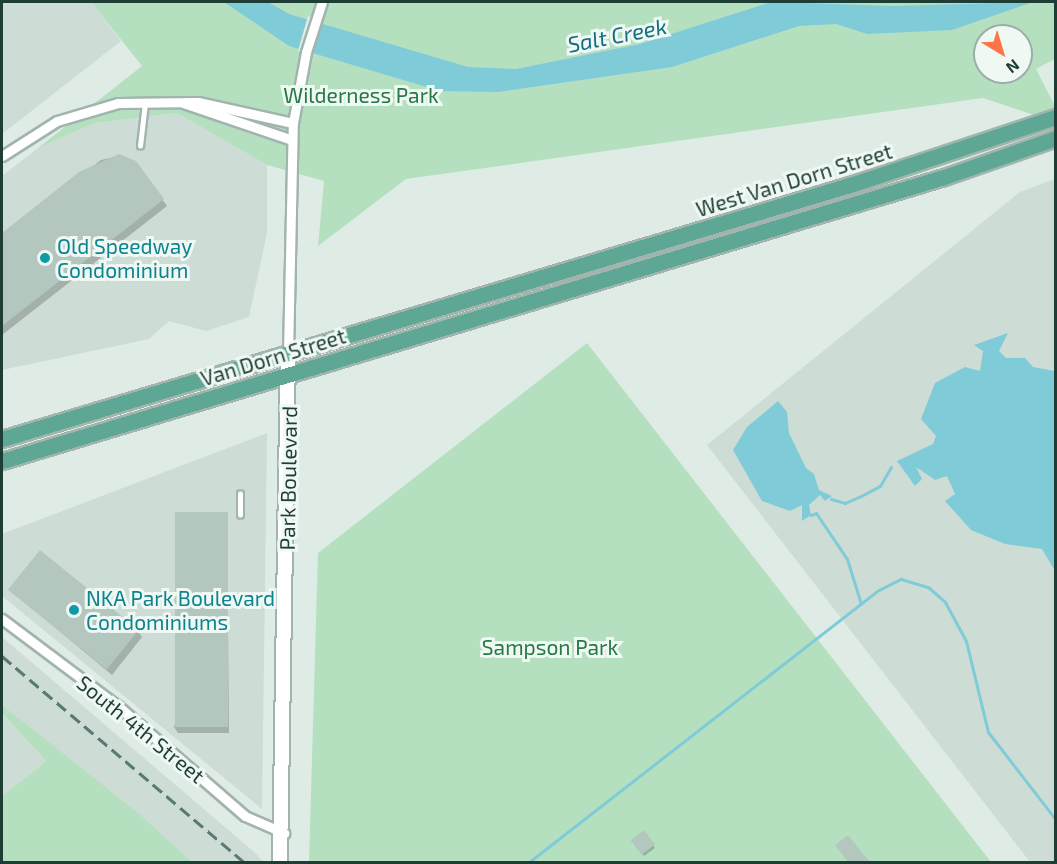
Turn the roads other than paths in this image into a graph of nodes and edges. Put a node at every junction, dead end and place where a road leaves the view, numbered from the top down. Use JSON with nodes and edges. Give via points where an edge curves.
{"nodes":[{"id":1,"x":322,"y":2,"type":"edge"},
{"id":2,"x":145,"y":101,"type":"junction"},
{"id":3,"x":181,"y":102,"type":"junction"},
{"id":4,"x":1056,"y":117,"type":"edge"},
{"id":5,"x":293,"y":123,"type":"junction"},
{"id":6,"x":1056,"y":138,"type":"edge"},
{"id":7,"x":292,"y":140,"type":"junction"},
{"id":8,"x":140,"y":146,"type":"dead end"},
{"id":9,"x":2,"y":156,"type":"edge"},
{"id":10,"x":543,"y":277,"type":"joint"},
{"id":11,"x":557,"y":293,"type":"joint"},
{"id":12,"x":288,"y":354,"type":"junction"},
{"id":13,"x":289,"y":374,"type":"junction"},
{"id":14,"x":2,"y":439,"type":"edge"},
{"id":15,"x":2,"y":461,"type":"edge"},
{"id":16,"x":240,"y":494,"type":"dead end"},
{"id":17,"x":240,"y":514,"type":"dead end"},
{"id":18,"x":2,"y":620,"type":"edge"},
{"id":19,"x":284,"y":833,"type":"junction"},
{"id":20,"x":280,"y":862,"type":"edge"},
{"id":21,"x":290,"y":862,"type":"edge"}],
"edges":[{"from":1,"to":5,"type":"street","name":"Park Boulevard","via":[[300,80]]},
{"from":2,"to":3,"type":"street"},
{"from":2,"to":8,"type":"lane"},
{"from":2,"to":9,"type":"street","via":[[88,109],[34,133]]},
{"from":3,"to":5,"type":"street"},
{"from":3,"to":7,"type":"street"},
{"from":4,"to":10,"type":"main road","name":"West Van Dorn Street","via":[[984,144]]},
{"from":5,"to":7,"type":"street","name":"Park Boulevard"},
{"from":6,"to":11,"type":"main road","name":"West Van Dorn Street","via":[[951,175]]},
{"from":7,"to":12,"type":"street","name":"Park Boulevard"},
{"from":10,"to":12,"type":"main road","name":"Van Dorn Street"},
{"from":11,"to":13,"type":"main road","name":"Van Dorn Street"},
{"from":12,"to":13,"type":"main road","name":"Park Boulevard"},
{"from":12,"to":14,"type":"main road","name":"Van Dorn Street"},
{"from":13,"to":15,"type":"main road","name":"Van Dorn Street"},
{"from":13,"to":19,"type":"main road","name":"Park Boulevard"},
{"from":16,"to":17,"type":"lane"},
{"from":18,"to":19,"type":"street","name":"South 4th Street","via":[[118,706],[245,816]]},
{"from":19,"to":20,"type":"main road","name":"Park Boulevard"},
{"from":19,"to":21,"type":"main road","name":"Park Boulevard"}]}
